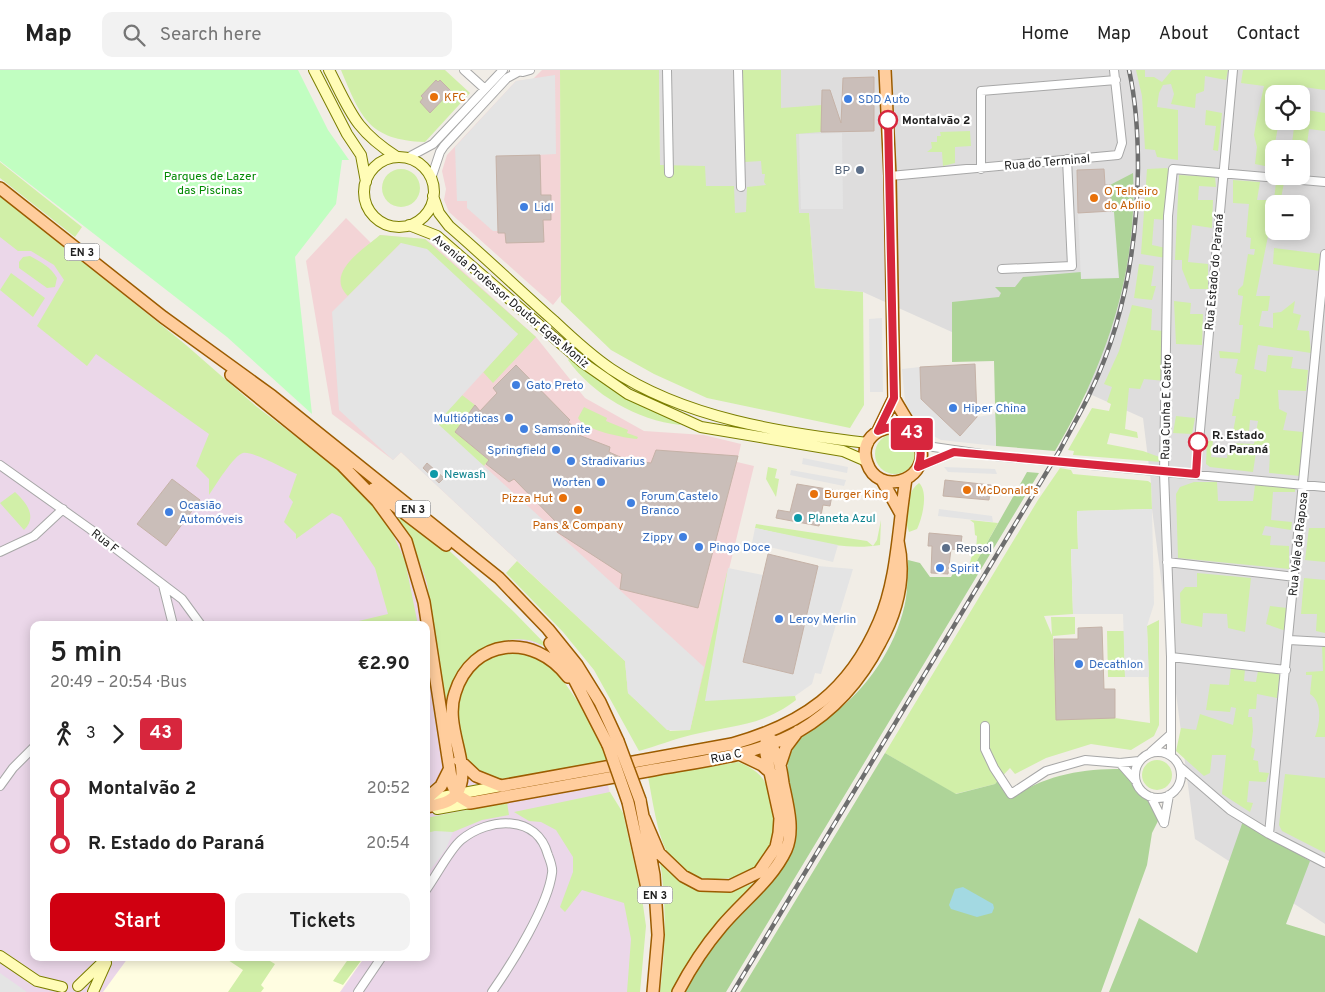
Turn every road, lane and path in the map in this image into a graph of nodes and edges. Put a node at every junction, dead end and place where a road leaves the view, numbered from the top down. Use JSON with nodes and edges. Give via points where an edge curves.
{"nodes":[{"id":1,"x":314,"y":70,"type":"edge"},
{"id":2,"x":329,"y":70,"type":"edge"},
{"id":3,"x":464,"y":70,"type":"edge"},
{"id":4,"x":503,"y":70,"type":"edge"},
{"id":5,"x":530,"y":70,"type":"edge"},
{"id":6,"x":667,"y":70,"type":"edge"},
{"id":7,"x":738,"y":70,"type":"edge"},
{"id":8,"x":885,"y":70,"type":"edge"},
{"id":9,"x":1114,"y":70,"type":"edge"},
{"id":10,"x":1233,"y":70,"type":"edge"},
{"id":11,"x":516,"y":71,"type":"edge"},
{"id":12,"x":1116,"y":80,"type":"junction"},
{"id":13,"x":485,"y":89,"type":"junction"},
{"id":14,"x":402,"y":158,"type":"junction"},
{"id":15,"x":1067,"y":159,"type":"junction"},
{"id":16,"x":981,"y":169,"type":"junction"},
{"id":17,"x":669,"y":172,"type":"dead end"},
{"id":18,"x":1223,"y":173,"type":"junction"},
{"id":19,"x":890,"y":176,"type":"junction"},
{"id":20,"x":431,"y":179,"type":"junction"},
{"id":21,"x":366,"y":182,"type":"junction"},
{"id":22,"x":1325,"y":182,"type":"edge"},
{"id":23,"x":741,"y":187,"type":"dead end"},
{"id":24,"x":0,"y":188,"type":"edge"},
{"id":25,"x":433,"y":196,"type":"junction"},
{"id":26,"x":408,"y":226,"type":"junction"},
{"id":27,"x":1325,"y":254,"type":"edge"},
{"id":28,"x":1002,"y":268,"type":"dead end"},
{"id":29,"x":163,"y":317,"type":"junction"},
{"id":30,"x":894,"y":398,"type":"junction"},
{"id":31,"x":878,"y":431,"type":"junction"},
{"id":32,"x":917,"y":440,"type":"junction"},
{"id":33,"x":868,"y":443,"type":"junction"},
{"id":34,"x":954,"y":452,"type":"junction"},
{"id":35,"x":866,"y":461,"type":"junction"},
{"id":36,"x":0,"y":464,"type":"edge"},
{"id":37,"x":342,"y":465,"type":"junction"},
{"id":38,"x":918,"y":467,"type":"junction"},
{"id":39,"x":1164,"y":473,"type":"junction"},
{"id":40,"x":1196,"y":474,"type":"junction"},
{"id":41,"x":906,"y":479,"type":"junction"},
{"id":42,"x":882,"y":480,"type":"junction"},
{"id":43,"x":1304,"y":485,"type":"junction"},
{"id":44,"x":1325,"y":487,"type":"edge"},
{"id":45,"x":63,"y":510,"type":"junction"},
{"id":46,"x":901,"y":514,"type":"junction"},
{"id":47,"x":898,"y":541,"type":"junction"},
{"id":48,"x":0,"y":552,"type":"edge"},
{"id":49,"x":1167,"y":562,"type":"junction"},
{"id":50,"x":1295,"y":577,"type":"junction"},
{"id":51,"x":163,"y":585,"type":"junction"},
{"id":52,"x":172,"y":621,"type":"edge"},
{"id":53,"x":198,"y":621,"type":"edge"},
{"id":54,"x":427,"y":621,"type":"edge"},
{"id":55,"x":1289,"y":640,"type":"junction"},
{"id":56,"x":430,"y":642,"type":"edge"},
{"id":57,"x":1325,"y":642,"type":"edge"},
{"id":58,"x":1171,"y":657,"type":"junction"},
{"id":59,"x":1286,"y":670,"type":"junction"},
{"id":60,"x":827,"y":698,"type":"junction"},
{"id":61,"x":591,"y":709,"type":"junction"},
{"id":62,"x":985,"y":726,"type":"dead end"},
{"id":63,"x":798,"y":731,"type":"junction"},
{"id":64,"x":1170,"y":735,"type":"junction"},
{"id":65,"x":756,"y":737,"type":"junction"},
{"id":66,"x":613,"y":743,"type":"junction"},
{"id":67,"x":768,"y":744,"type":"junction"},
{"id":68,"x":30,"y":751,"type":"edge"},
{"id":69,"x":1151,"y":752,"type":"junction"},
{"id":70,"x":739,"y":754,"type":"junction"},
{"id":71,"x":1171,"y":755,"type":"junction"},
{"id":72,"x":459,"y":760,"type":"junction"},
{"id":73,"x":1139,"y":761,"type":"junction"},
{"id":74,"x":1120,"y":763,"type":"junction"},
{"id":75,"x":1180,"y":767,"type":"junction"},
{"id":76,"x":776,"y":769,"type":"junction"},
{"id":77,"x":449,"y":770,"type":"junction"},
{"id":78,"x":1195,"y":778,"type":"junction"},
{"id":79,"x":1136,"y":781,"type":"junction"},
{"id":80,"x":1180,"y":782,"type":"junction"},
{"id":81,"x":0,"y":786,"type":"edge"},
{"id":82,"x":501,"y":786,"type":"junction"},
{"id":83,"x":457,"y":794,"type":"junction"},
{"id":84,"x":1169,"y":795,"type":"junction"},
{"id":85,"x":430,"y":796,"type":"edge"},
{"id":86,"x":1151,"y":797,"type":"junction"},
{"id":87,"x":430,"y":798,"type":"edge"},
{"id":88,"x":470,"y":803,"type":"junction"},
{"id":89,"x":430,"y":805,"type":"edge"},
{"id":90,"x":430,"y":810,"type":"edge"},
{"id":91,"x":644,"y":818,"type":"junction"},
{"id":92,"x":1269,"y":834,"type":"junction"},
{"id":93,"x":1325,"y":863,"type":"edge"},
{"id":94,"x":430,"y":884,"type":"edge"},
{"id":95,"x":0,"y":956,"type":"edge"},
{"id":96,"x":106,"y":961,"type":"edge"},
{"id":97,"x":107,"y":961,"type":"edge"},
{"id":98,"x":379,"y":961,"type":"edge"},
{"id":99,"x":37,"y":981,"type":"junction"},
{"id":100,"x":83,"y":989,"type":"edge"},
{"id":101,"x":59,"y":990,"type":"edge"},
{"id":102,"x":44,"y":992,"type":"edge"},
{"id":103,"x":93,"y":992,"type":"edge"},
{"id":104,"x":358,"y":992,"type":"edge"},
{"id":105,"x":492,"y":992,"type":"edge"},
{"id":106,"x":645,"y":992,"type":"edge"},
{"id":107,"x":653,"y":992,"type":"edge"},
{"id":108,"x":678,"y":992,"type":"edge"}],
"edges":[{"from":1,"to":21,"type":"main road","via":[[361,154]]},
{"from":2,"to":14,"type":"main road","via":[[356,123],[373,142]]},
{"from":3,"to":13,"type":"street"},
{"from":4,"to":13,"type":"street"},
{"from":5,"to":11,"type":"street"},
{"from":6,"to":17,"type":"street"},
{"from":7,"to":23,"type":"street"},
{"from":8,"to":19,"type":"main road"},
{"from":9,"to":12,"type":"street","name":"Rua do Terminal"},
{"from":10,"to":18,"type":"street","name":"Rua Estado do Paraná"},
{"from":11,"to":20,"type":"street","via":[[444,146]]},
{"from":12,"to":15,"type":"street","name":"Rua do Terminal","via":[[1122,143],[1118,155]]},
{"from":12,"to":16,"type":"street","via":[[981,91]]},
{"from":13,"to":14,"type":"street","via":[[433,144]]},
{"from":14,"to":20,"type":"main road","via":[[421,165]]},
{"from":14,"to":21,"type":"main road","via":[[378,165]]},
{"from":15,"to":16,"type":"street","name":"Rua do Terminal"},
{"from":15,"to":28,"type":"street","via":[[1072,266]]},
{"from":16,"to":19,"type":"street","name":"Rua do Terminal"},
{"from":18,"to":22,"type":"street"},
{"from":18,"to":39,"type":"street","name":"Rua Cunha E Castro","via":[[1173,168],[1168,216]]},
{"from":18,"to":40,"type":"street","name":"Rua Estado do Paraná"},
{"from":19,"to":30,"type":"main road"},
{"from":20,"to":25,"type":"main road"},
{"from":21,"to":26,"type":"main road","via":[[365,202],[375,218],[391,226]]},
{"from":24,"to":29,"type":"main road","number":"EN 3"},
{"from":25,"to":26,"type":"main road","via":[[425,214]]},
{"from":25,"to":33,"type":"main road","name":"Avenida Professor Doutor Egas Moniz","via":[[439,213],[449,226],[581,346],[611,369],[649,391],[694,410],[727,419]]},
{"from":26,"to":35,"type":"main road","name":"Avenida Professor Doutor Egas Moniz","via":[[437,236],[568,350],[628,394],[701,427],[843,451]]},
{"from":27,"to":43,"type":"street","name":"Rua Vale da Raposa"},
{"from":29,"to":37,"type":"main road","number":"EN 3"},
{"from":29,"to":66,"type":"main road","number":"EN 3","via":[[272,396],[499,578],[548,628],[577,665],[600,702]]},
{"from":30,"to":31,"type":"main road"},
{"from":30,"to":32,"type":"main road"},
{"from":31,"to":32,"type":"main road","via":[[895,426],[906,429]]},
{"from":31,"to":33,"type":"main road"},
{"from":32,"to":34,"type":"street"},
{"from":32,"to":38,"type":"main road","via":[[922,456]]},
{"from":33,"to":35,"type":"main road"},
{"from":34,"to":38,"type":"street"},
{"from":34,"to":39,"type":"street"},
{"from":35,"to":42,"type":"main road"},
{"from":36,"to":45,"type":"street","name":"Rua F"},
{"from":37,"to":54,"type":"main road","via":[[377,501],[406,541]]},
{"from":37,"to":61,"type":"main road","number":"EN 3","via":[[494,582],[544,634]]},
{"from":38,"to":41,"type":"main road"},
{"from":39,"to":40,"type":"street"},
{"from":39,"to":49,"type":"street","name":"Rua Cunha E Castro"},
{"from":40,"to":43,"type":"street"},
{"from":41,"to":42,"type":"main road"},
{"from":41,"to":46,"type":"main road","name":"Rua C"},
{"from":42,"to":46,"type":"main road"},
{"from":43,"to":44,"type":"street"},
{"from":43,"to":50,"type":"street","name":"Rua Vale da Raposa"},
{"from":45,"to":48,"type":"street","via":[[34,536]]},
{"from":45,"to":51,"type":"street","name":"Rua F"},
{"from":46,"to":47,"type":"main road","name":"Rua C"},
{"from":47,"to":60,"type":"main road","name":"Rua C","via":[[879,622],[855,664]]},
{"from":47,"to":63,"type":"main road","name":"Rua C","via":[[902,561],[900,586],[889,626],[866,670],[835,704]]},
{"from":49,"to":50,"type":"street"},
{"from":49,"to":58,"type":"street","name":"Rua Cunha E Castro"},
{"from":50,"to":55,"type":"street","name":"Rua Vale da Raposa"},
{"from":51,"to":52,"type":"street"},
{"from":51,"to":53,"type":"street","name":"Rua F","via":[[182,599]]},
{"from":55,"to":57,"type":"street"},
{"from":55,"to":59,"type":"street","name":"Rua Vale da Raposa"},
{"from":56,"to":77,"type":"main road"},
{"from":58,"to":59,"type":"street"},
{"from":58,"to":64,"type":"street","name":"Rua Cunha E Castro"},
{"from":59,"to":92,"type":"street","name":"Rua Vale da Raposa"},
{"from":60,"to":65,"type":"main road","name":"Rua C","via":[[798,719]]},
{"from":60,"to":67,"type":"main road","via":[[801,722],[781,732]]},
{"from":61,"to":66,"type":"main road","number":"EN 3"},
{"from":61,"to":72,"type":"main road","via":[[564,673],[546,656],[526,647],[504,647],[484,655],[464,673],[454,694],[451,719]]},
{"from":62,"to":74,"type":"street","via":[[985,750],[1011,794],[1046,771],[1085,760]]},
{"from":63,"to":67,"type":"main road","name":"Rua C"},
{"from":63,"to":76,"type":"main road"},
{"from":64,"to":69,"type":"street"},
{"from":64,"to":71,"type":"street","name":"Rua Cunha E Castro"},
{"from":65,"to":67,"type":"main road"},
{"from":65,"to":82,"type":"main road","name":"Rua C"},
{"from":66,"to":91,"type":"main road","number":"EN 3","bridge":true,"via":[[640,800]]},
{"from":66,"to":106,"type":"main road","number":"EN 3","bridge":true,"via":[[647,878],[651,936]]},
{"from":67,"to":70,"type":"main road","name":"Rua C"},
{"from":67,"to":76,"type":"main road","via":[[774,751]]},
{"from":68,"to":81,"type":"street"},
{"from":69,"to":71,"type":"street"},
{"from":69,"to":73,"type":"street"},
{"from":70,"to":76,"type":"main road"},
{"from":70,"to":88,"type":"main road","name":"Rua C"},
{"from":71,"to":75,"type":"street"},
{"from":72,"to":82,"type":"main road","via":[[476,776]]},
{"from":72,"to":83,"type":"main road","via":[[462,781]]},
{"from":73,"to":74,"type":"street"},
{"from":73,"to":79,"type":"street"},
{"from":74,"to":79,"type":"street"},
{"from":75,"to":78,"type":"street"},
{"from":75,"to":80,"type":"street"},
{"from":76,"to":91,"type":"main road","via":[[780,818],[776,847],[759,872],[730,886],[700,885],[683,876],[659,853]]},
{"from":76,"to":108,"type":"main road","via":[[790,816],[786,849],[768,878],[722,926]]},
{"from":77,"to":83,"type":"main road"},
{"from":77,"to":85,"type":"main road","via":[[441,786]]},
{"from":78,"to":80,"type":"street"},
{"from":78,"to":92,"type":"street","via":[[1230,810]]},
{"from":79,"to":86,"type":"street","via":[[1139,788]]},
{"from":80,"to":84,"type":"street"},
{"from":82,"to":83,"type":"main road","name":"Rua C"},
{"from":83,"to":87,"type":"main road","name":"Rua C"},
{"from":83,"to":88,"type":"main road"},
{"from":83,"to":89,"type":"main road","via":[[447,802]]},
{"from":84,"to":86,"type":"street"},
{"from":84,"to":86,"type":"street","via":[[1164,823]]},
{"from":88,"to":90,"type":"main road","name":"Rua C"},
{"from":91,"to":107,"type":"main road","number":"EN 3","via":[[654,875],[658,935]]},
{"from":92,"to":93,"type":"street"},
{"from":94,"to":105,"type":"street","via":[[460,840],[484,826],[528,826],[545,844],[553,872],[540,910]]},
{"from":95,"to":99,"type":"main road"},
{"from":96,"to":100,"type":"main road"},
{"from":97,"to":103,"type":"main road"},
{"from":98,"to":104,"type":"street"},
{"from":99,"to":101,"type":"main road"},
{"from":99,"to":102,"type":"main road"},
{"from":100,"to":101,"type":"main road"}]}
